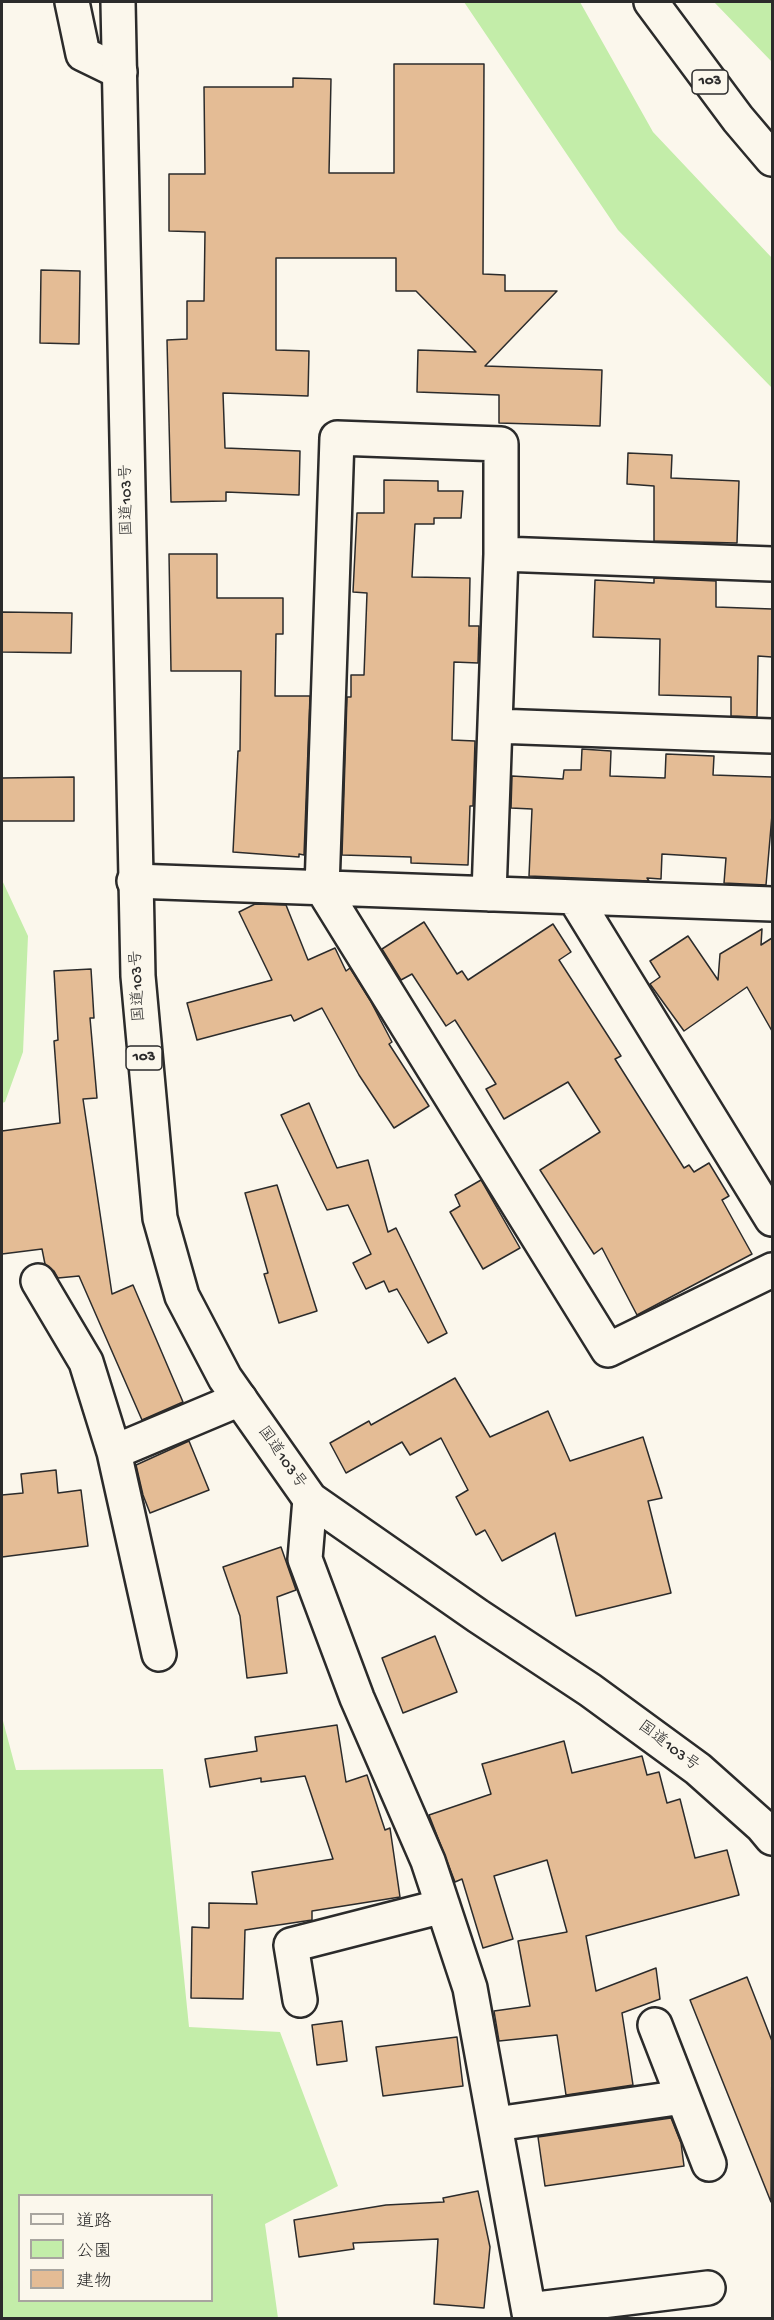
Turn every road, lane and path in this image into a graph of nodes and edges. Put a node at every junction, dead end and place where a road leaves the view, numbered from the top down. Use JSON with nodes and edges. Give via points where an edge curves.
{"nodes":[{"id":1,"x":72,"y":2,"type":"edge"},
{"id":2,"x":118,"y":2,"type":"edge"},
{"id":3,"x":651,"y":2,"type":"edge"},
{"id":4,"x":120,"y":72,"type":"junction"},
{"id":5,"x":772,"y":159,"type":"edge"},
{"id":6,"x":501,"y":554,"type":"junction"},
{"id":7,"x":772,"y":564,"type":"edge"},
{"id":8,"x":495,"y":726,"type":"junction"},
{"id":9,"x":772,"y":736,"type":"edge"},
{"id":10,"x":134,"y":881,"type":"junction"},
{"id":11,"x":322,"y":888,"type":"junction"},
{"id":12,"x":489,"y":894,"type":"junction"},
{"id":13,"x":574,"y":897,"type":"junction"},
{"id":14,"x":772,"y":904,"type":"edge"},
{"id":15,"x":772,"y":1219,"type":"edge"},
{"id":16,"x":772,"y":1270,"type":"edge"},
{"id":17,"x":38,"y":1281,"type":"dead end"},
{"id":18,"x":240,"y":1398,"type":"junction"},
{"id":19,"x":114,"y":1452,"type":"junction"},
{"id":20,"x":310,"y":1499,"type":"junction"},
{"id":21,"x":159,"y":1654,"type":"dead end"},
{"id":22,"x":772,"y":1839,"type":"edge"},
{"id":23,"x":443,"y":1906,"type":"junction"},
{"id":24,"x":300,"y":2000,"type":"dead end"},
{"id":25,"x":655,"y":2025,"type":"dead end"},
{"id":26,"x":683,"y":2097,"type":"junction"},
{"id":27,"x":496,"y":2124,"type":"junction"},
{"id":28,"x":709,"y":2164,"type":"dead end"},
{"id":29,"x":708,"y":2288,"type":"dead end"},
{"id":30,"x":529,"y":2314,"type":"edge"}],
"edges":[{"from":1,"to":4,"type":"main road","via":[[83,54]]},
{"from":2,"to":4,"type":"main road","name":"国道103号","number":"103"},
{"from":3,"to":5,"type":"main road","number":"103"},
{"from":4,"to":10,"type":"main road","name":"国道103号","number":"103"},
{"from":6,"to":7,"type":"main road"},
{"from":6,"to":8,"type":"main road"},
{"from":6,"to":11,"type":"main road","via":[[501,444],[337,438]]},
{"from":8,"to":9,"type":"main road"},
{"from":8,"to":12,"type":"main road"},
{"from":10,"to":11,"type":"main road"},
{"from":10,"to":18,"type":"main road","name":"国道103号","number":"103","via":[[139,999],[160,1218],[182,1296],[225,1378]]},
{"from":11,"to":12,"type":"main road"},
{"from":11,"to":16,"type":"main road","via":[[608,1350]]},
{"from":12,"to":13,"type":"main road"},
{"from":13,"to":14,"type":"main road"},
{"from":13,"to":15,"type":"main road"},
{"from":17,"to":19,"type":"main road","via":[[86,1362]]},
{"from":18,"to":19,"type":"main road"},
{"from":18,"to":20,"type":"main road","name":"国道103号","number":"103"},
{"from":19,"to":21,"type":"main road"},
{"from":20,"to":22,"type":"main road","name":"国道103号","number":"103","via":[[590,1690],[698,1769]]},
{"from":20,"to":23,"type":"main road","via":[[305,1559],[357,1698],[428,1861]]},
{"from":23,"to":24,"type":"main road","via":[[291,1945]]},
{"from":23,"to":27,"type":"main road","via":[[470,1988]]},
{"from":25,"to":26,"type":"main road"},
{"from":26,"to":27,"type":"main road"},
{"from":26,"to":28,"type":"main road"},
{"from":27,"to":30,"type":"main road"},
{"from":29,"to":30,"type":"main road"}]}
